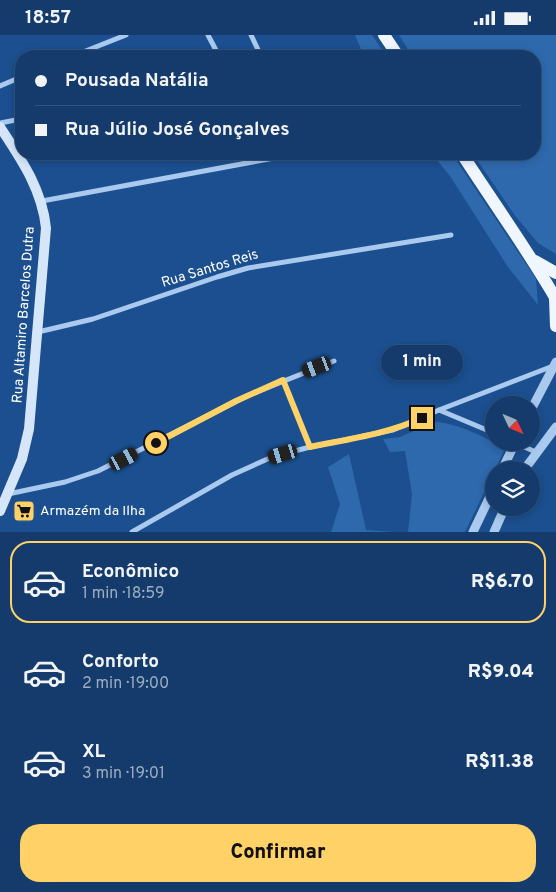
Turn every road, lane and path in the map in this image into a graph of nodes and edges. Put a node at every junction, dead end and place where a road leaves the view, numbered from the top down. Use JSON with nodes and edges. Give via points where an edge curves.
{"nodes":[{"id":1,"x":126,"y":35,"type":"edge"},
{"id":2,"x":208,"y":35,"type":"edge"},
{"id":3,"x":251,"y":35,"type":"edge"},
{"id":4,"x":384,"y":35,"type":"edge"},
{"id":5,"x":88,"y":50,"type":"edge"},
{"id":6,"x":216,"y":50,"type":"edge"},
{"id":7,"x":258,"y":50,"type":"edge"},
{"id":8,"x":394,"y":50,"type":"edge"},
{"id":9,"x":15,"y":80,"type":"edge"},
{"id":10,"x":0,"y":86,"type":"edge"},
{"id":11,"x":15,"y":121,"type":"edge"},
{"id":12,"x":0,"y":125,"type":"edge"},
{"id":13,"x":15,"y":141,"type":"edge"},
{"id":14,"x":24,"y":160,"type":"edge"},
{"id":15,"x":264,"y":160,"type":"edge"},
{"id":16,"x":466,"y":160,"type":"edge"},
{"id":17,"x":42,"y":201,"type":"junction"},
{"id":18,"x":451,"y":235,"type":"dead end"},
{"id":19,"x":533,"y":259,"type":"junction"},
{"id":20,"x":556,"y":273,"type":"edge"},
{"id":21,"x":556,"y":298,"type":"edge"},
{"id":22,"x":556,"y":326,"type":"edge"},
{"id":23,"x":38,"y":332,"type":"junction"},
{"id":24,"x":334,"y":361,"type":"dead end"},
{"id":25,"x":555,"y":364,"type":"edge"},
{"id":26,"x":283,"y":380,"type":"junction"},
{"id":27,"x":538,"y":396,"type":"edge"},
{"id":28,"x":439,"y":410,"type":"junction"},
{"id":29,"x":556,"y":427,"type":"edge"},
{"id":30,"x":485,"y":429,"type":"edge"},
{"id":31,"x":310,"y":447,"type":"junction"},
{"id":32,"x":536,"y":452,"type":"joint"},
{"id":33,"x":530,"y":461,"type":"edge"},
{"id":34,"x":8,"y":494,"type":"junction"},
{"id":35,"x":485,"y":507,"type":"edge"},
{"id":36,"x":0,"y":511,"type":"edge"},
{"id":37,"x":501,"y":516,"type":"edge"},
{"id":38,"x":133,"y":532,"type":"edge"},
{"id":39,"x":473,"y":532,"type":"edge"},
{"id":40,"x":494,"y":532,"type":"edge"}],
"edges":[{"from":1,"to":5,"type":"street"},
{"from":2,"to":6,"type":"street"},
{"from":3,"to":7,"type":"street"},
{"from":4,"to":8,"type":"main road"},
{"from":9,"to":10,"type":"street"},
{"from":11,"to":12,"type":"street"},
{"from":12,"to":13,"type":"main road","name":"Rua Altamiro Barcelos Dutra"},
{"from":14,"to":17,"type":"main road","name":"Rua Altamiro Barcelos Dutra"},
{"from":15,"to":17,"type":"street"},
{"from":16,"to":19,"type":"main road"},
{"from":17,"to":23,"type":"main road","name":"Rua Altamiro Barcelos Dutra","via":[[46,242]]},
{"from":18,"to":23,"type":"street","name":"Rua Santos Reis","via":[[248,268],[93,319]]},
{"from":19,"to":20,"type":"main road"},
{"from":19,"to":21,"type":"main road"},
{"from":21,"to":22,"type":"main road"},
{"from":23,"to":34,"type":"main road","name":"Rua Altamiro Barcelos Dutra","via":[[26,444]]},
{"from":24,"to":26,"type":"street"},
{"from":25,"to":27,"type":"street"},
{"from":25,"to":28,"type":"street"},
{"from":26,"to":31,"type":"lane"},
{"from":26,"to":34,"type":"street","via":[[111,466],[65,482]]},
{"from":28,"to":30,"type":"street"},
{"from":28,"to":31,"type":"street","via":[[393,430]]},
{"from":29,"to":32,"type":"street"},
{"from":31,"to":38,"type":"street","via":[[248,467]]},
{"from":32,"to":33,"type":"street"},
{"from":34,"to":36,"type":"main road","name":"Rua Altamiro Barcelos Dutra"},
{"from":35,"to":39,"type":"street"},
{"from":37,"to":40,"type":"street"}]}
